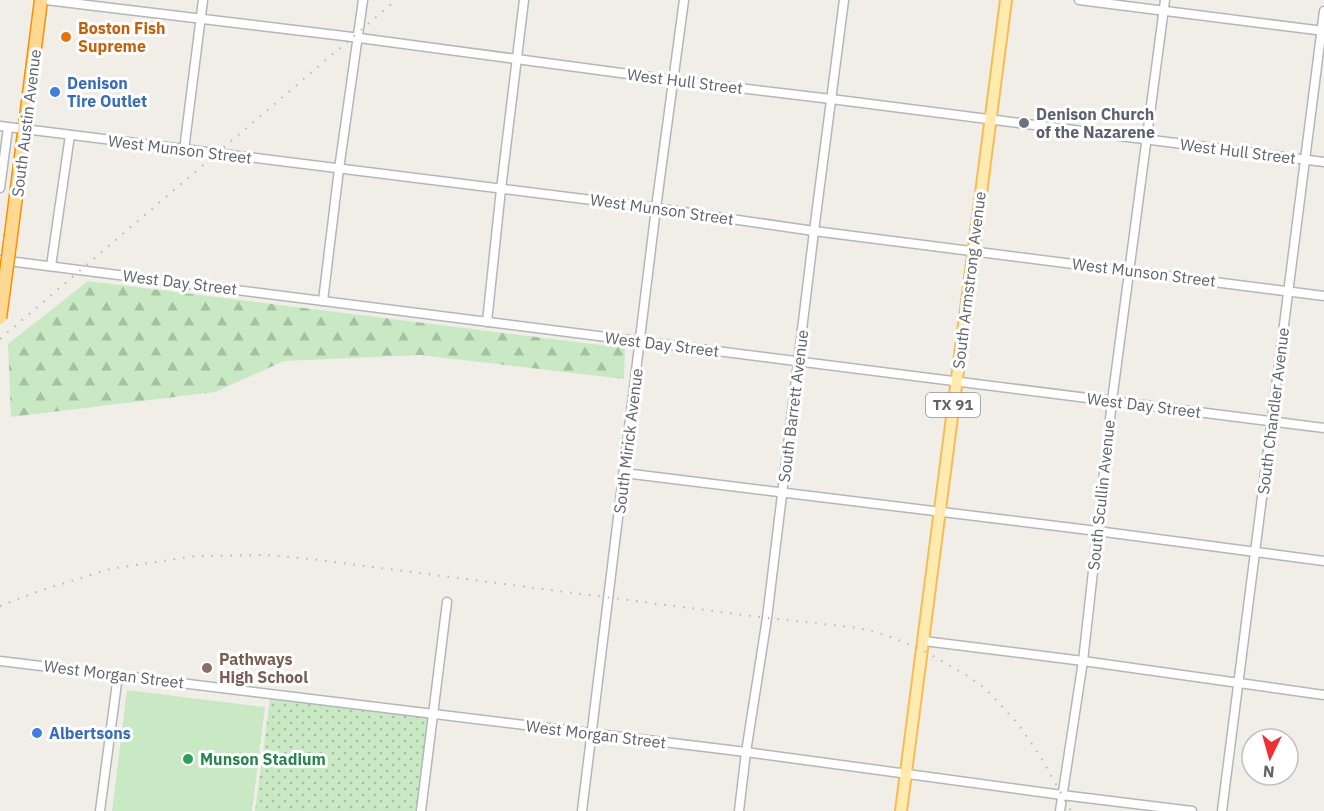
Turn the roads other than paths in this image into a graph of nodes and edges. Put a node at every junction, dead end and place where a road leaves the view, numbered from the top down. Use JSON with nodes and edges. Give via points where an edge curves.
{"nodes":[{"id":1,"x":44,"y":0,"type":"edge"},
{"id":2,"x":203,"y":0,"type":"edge"},
{"id":3,"x":363,"y":0,"type":"edge"},
{"id":4,"x":524,"y":0,"type":"edge"},
{"id":5,"x":684,"y":0,"type":"edge"},
{"id":6,"x":844,"y":0,"type":"edge"},
{"id":7,"x":1006,"y":0,"type":"edge"},
{"id":8,"x":1079,"y":0,"type":"edge"},
{"id":9,"x":1165,"y":0,"type":"edge"},
{"id":10,"x":1164,"y":11,"type":"junction"},
{"id":11,"x":1324,"y":11,"type":"edge"},
{"id":12,"x":201,"y":20,"type":"junction"},
{"id":13,"x":1323,"y":30,"type":"edge"},
{"id":14,"x":358,"y":38,"type":"junction"},
{"id":15,"x":517,"y":60,"type":"junction"},
{"id":16,"x":673,"y":80,"type":"junction"},
{"id":17,"x":831,"y":99,"type":"junction"},
{"id":18,"x":990,"y":119,"type":"junction"},
{"id":19,"x":4,"y":127,"type":"edge"},
{"id":20,"x":25,"y":130,"type":"junction"},
{"id":21,"x":70,"y":135,"type":"junction"},
{"id":22,"x":1147,"y":140,"type":"junction"},
{"id":23,"x":184,"y":150,"type":"junction"},
{"id":24,"x":1306,"y":160,"type":"junction"},
{"id":25,"x":1324,"y":162,"type":"edge"},
{"id":26,"x":339,"y":169,"type":"junction"},
{"id":27,"x":0,"y":188,"type":"edge"},
{"id":28,"x":501,"y":189,"type":"junction"},
{"id":29,"x":656,"y":208,"type":"junction"},
{"id":30,"x":814,"y":231,"type":"junction"},
{"id":31,"x":973,"y":250,"type":"junction"},
{"id":32,"x":0,"y":260,"type":"edge"},
{"id":33,"x":51,"y":266,"type":"junction"},
{"id":34,"x":1130,"y":270,"type":"junction"},
{"id":35,"x":1288,"y":291,"type":"junction"},
{"id":36,"x":1324,"y":296,"type":"edge"},
{"id":37,"x":323,"y":301,"type":"junction"},
{"id":38,"x":0,"y":318,"type":"edge"},
{"id":39,"x":487,"y":322,"type":"junction"},
{"id":40,"x":640,"y":341,"type":"junction"},
{"id":41,"x":799,"y":361,"type":"junction"},
{"id":42,"x":956,"y":381,"type":"junction"},
{"id":43,"x":1112,"y":401,"type":"junction"},
{"id":44,"x":1272,"y":422,"type":"junction"},
{"id":45,"x":1324,"y":428,"type":"edge"},
{"id":46,"x":624,"y":473,"type":"junction"},
{"id":47,"x":782,"y":492,"type":"junction"},
{"id":48,"x":940,"y":512,"type":"junction"},
{"id":49,"x":1097,"y":531,"type":"junction"},
{"id":50,"x":1254,"y":552,"type":"junction"},
{"id":51,"x":1324,"y":561,"type":"edge"},
{"id":52,"x":447,"y":602,"type":"dead end"},
{"id":53,"x":924,"y":641,"type":"junction"},
{"id":54,"x":0,"y":661,"type":"edge"},
{"id":55,"x":1083,"y":661,"type":"junction"},
{"id":56,"x":118,"y":675,"type":"junction"},
{"id":57,"x":1239,"y":684,"type":"junction"},
{"id":58,"x":1324,"y":695,"type":"edge"},
{"id":59,"x":433,"y":714,"type":"junction"},
{"id":60,"x":591,"y":734,"type":"junction"},
{"id":61,"x":746,"y":752,"type":"junction"},
{"id":62,"x":906,"y":774,"type":"junction"},
{"id":63,"x":1062,"y":795,"type":"junction"},
{"id":64,"x":100,"y":811,"type":"edge"},
{"id":65,"x":421,"y":811,"type":"edge"},
{"id":66,"x":582,"y":811,"type":"edge"},
{"id":67,"x":739,"y":811,"type":"edge"},
{"id":68,"x":901,"y":811,"type":"edge"},
{"id":69,"x":1060,"y":811,"type":"edge"},
{"id":70,"x":1192,"y":811,"type":"edge"},
{"id":71,"x":1222,"y":811,"type":"edge"}],
"edges":[{"from":1,"to":12,"type":"street","name":"West Hull Street"},
{"from":1,"to":20,"type":"highway","name":"South Austin Avenue"},
{"from":2,"to":12,"type":"street"},
{"from":3,"to":14,"type":"street"},
{"from":4,"to":15,"type":"street"},
{"from":5,"to":16,"type":"street","name":"South Mirick Avenue"},
{"from":6,"to":17,"type":"street","name":"South Barrett Avenue"},
{"from":7,"to":18,"type":"main road","name":"South Armstrong Avenue","number":"TX 91"},
{"from":8,"to":10,"type":"street"},
{"from":9,"to":10,"type":"street","name":"South Scullin Avenue"},
{"from":10,"to":13,"type":"street"},
{"from":10,"to":22,"type":"street","name":"South Scullin Avenue"},
{"from":11,"to":13,"type":"street","name":"South Chandler Avenue"},
{"from":12,"to":14,"type":"street","name":"West Hull Street"},
{"from":12,"to":23,"type":"street"},
{"from":13,"to":24,"type":"street","name":"South Chandler Avenue"},
{"from":14,"to":15,"type":"street","name":"West Hull Street"},
{"from":14,"to":26,"type":"street"},
{"from":15,"to":16,"type":"street","name":"West Hull Street"},
{"from":15,"to":28,"type":"street"},
{"from":16,"to":17,"type":"street","name":"West Hull Street"},
{"from":16,"to":29,"type":"street","name":"South Mirick Avenue"},
{"from":17,"to":18,"type":"street","name":"West Hull Street"},
{"from":17,"to":30,"type":"street","name":"South Barrett Avenue"},
{"from":18,"to":22,"type":"street","name":"West Hull Street"},
{"from":18,"to":31,"type":"main road","name":"South Armstrong Avenue","number":"TX 91"},
{"from":19,"to":20,"type":"street","name":"West Munson Street"},
{"from":19,"to":27,"type":"street"},
{"from":20,"to":21,"type":"street","name":"West Munson Street"},
{"from":20,"to":38,"type":"highway","name":"South Austin Avenue","bridge":true},
{"from":21,"to":23,"type":"street","name":"West Munson Street"},
{"from":21,"to":33,"type":"street"},
{"from":22,"to":24,"type":"street","name":"West Hull Street"},
{"from":22,"to":34,"type":"street","name":"South Scullin Avenue"},
{"from":23,"to":26,"type":"street","name":"West Munson Street"},
{"from":24,"to":25,"type":"street","name":"West Hull Street"},
{"from":24,"to":35,"type":"street","name":"South Chandler Avenue"},
{"from":26,"to":28,"type":"street","name":"West Munson Street"},
{"from":26,"to":37,"type":"street"},
{"from":28,"to":29,"type":"street","name":"West Munson Street"},
{"from":28,"to":39,"type":"street"},
{"from":29,"to":30,"type":"street","name":"West Munson Street"},
{"from":29,"to":40,"type":"street","name":"South Mirick Avenue"},
{"from":30,"to":31,"type":"street","name":"West Munson Street"},
{"from":30,"to":41,"type":"street","name":"South Barrett Avenue"},
{"from":31,"to":34,"type":"street","name":"West Munson Street"},
{"from":31,"to":42,"type":"main road","name":"South Armstrong Avenue","number":"TX 91"},
{"from":32,"to":33,"type":"street","name":"West Day Street"},
{"from":33,"to":37,"type":"street","name":"West Day Street"},
{"from":34,"to":35,"type":"street","name":"West Munson Street"},
{"from":34,"to":43,"type":"street","name":"South Scullin Avenue"},
{"from":35,"to":36,"type":"street","name":"West Munson Street"},
{"from":35,"to":44,"type":"street","name":"South Chandler Avenue"},
{"from":37,"to":39,"type":"street","name":"West Day Street"},
{"from":39,"to":40,"type":"street","name":"West Day Street"},
{"from":40,"to":41,"type":"street","name":"West Day Street"},
{"from":40,"to":46,"type":"street","name":"South Mirick Avenue"},
{"from":41,"to":42,"type":"street","name":"West Day Street"},
{"from":41,"to":47,"type":"street","name":"South Barrett Avenue"},
{"from":42,"to":43,"type":"street","name":"West Day Street"},
{"from":42,"to":48,"type":"main road","name":"South Armstrong Avenue","number":"TX 91"},
{"from":43,"to":44,"type":"street","name":"West Day Street"},
{"from":43,"to":49,"type":"street","name":"South Scullin Avenue"},
{"from":44,"to":45,"type":"street","name":"West Day Street"},
{"from":44,"to":50,"type":"street","name":"South Chandler Avenue"},
{"from":46,"to":47,"type":"street"},
{"from":46,"to":60,"type":"street","name":"South Mirick Avenue"},
{"from":47,"to":48,"type":"street"},
{"from":47,"to":61,"type":"street","name":"South Barrett Avenue"},
{"from":48,"to":49,"type":"street"},
{"from":48,"to":53,"type":"main road","name":"South Armstrong Avenue","number":"TX 91"},
{"from":49,"to":50,"type":"street"},
{"from":49,"to":55,"type":"street","name":"South Scullin Avenue"},
{"from":50,"to":51,"type":"street"},
{"from":50,"to":57,"type":"street","name":"South Chandler Avenue"},
{"from":52,"to":59,"type":"street"},
{"from":53,"to":55,"type":"street"},
{"from":53,"to":62,"type":"main road","name":"South Armstrong Avenue","number":"TX 91"},
{"from":54,"to":56,"type":"street","name":"West Morgan Street"},
{"from":55,"to":57,"type":"street"},
{"from":55,"to":63,"type":"street","name":"South Scullin Avenue"},
{"from":56,"to":59,"type":"street","name":"West Morgan Street"},
{"from":56,"to":64,"type":"street"},
{"from":57,"to":58,"type":"street"},
{"from":57,"to":71,"type":"street","name":"South Chandler Avenue"},
{"from":59,"to":60,"type":"street","name":"West Morgan Street"},
{"from":59,"to":65,"type":"street"},
{"from":60,"to":61,"type":"street","name":"West Morgan Street"},
{"from":60,"to":66,"type":"street","name":"South Mirick Avenue"},
{"from":61,"to":62,"type":"street","name":"West Morgan Street"},
{"from":61,"to":67,"type":"street","name":"South Barrett Avenue"},
{"from":62,"to":63,"type":"street","name":"West Morgan Street"},
{"from":62,"to":68,"type":"main road","name":"South Armstrong Avenue","number":"TX 91"},
{"from":63,"to":69,"type":"street","name":"South Scullin Avenue"},
{"from":63,"to":70,"type":"street","name":"West Morgan Street"}]}
